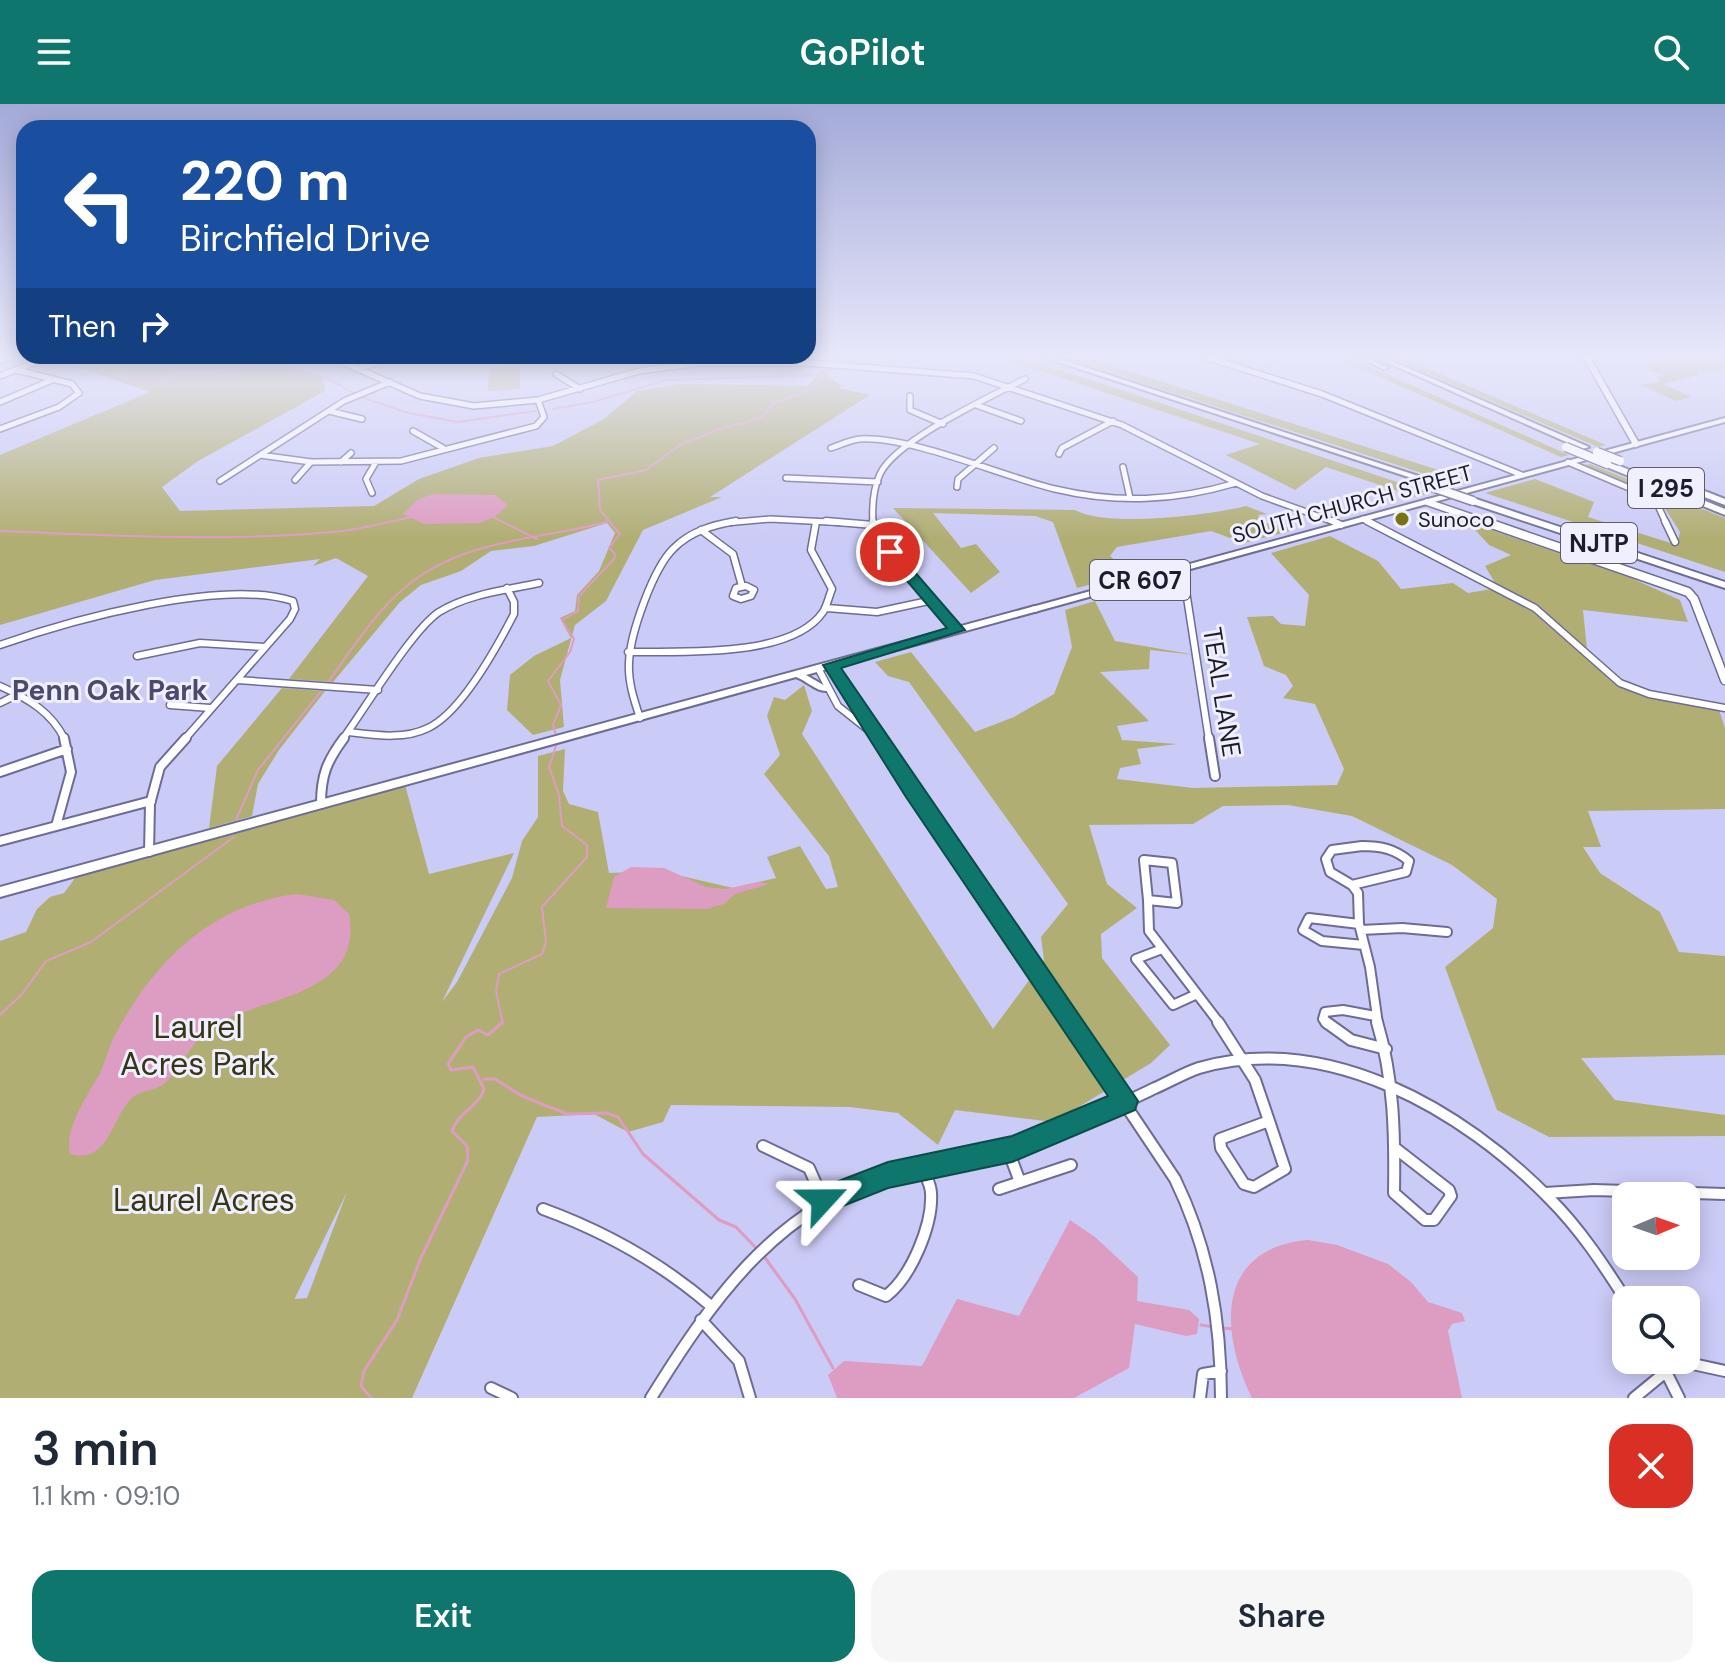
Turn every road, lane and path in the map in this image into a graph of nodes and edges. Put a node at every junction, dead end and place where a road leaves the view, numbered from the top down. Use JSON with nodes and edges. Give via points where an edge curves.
{"nodes":[{"id":1,"x":28,"y":418,"type":"edge"},
{"id":2,"x":317,"y":418,"type":"edge"},
{"id":3,"x":542,"y":418,"type":"edge"},
{"id":4,"x":928,"y":418,"type":"edge"},
{"id":5,"x":953,"y":418,"type":"edge"},
{"id":6,"x":1014,"y":418,"type":"edge"},
{"id":7,"x":1105,"y":418,"type":"edge"},
{"id":8,"x":1227,"y":418,"type":"edge"},
{"id":9,"x":1234,"y":418,"type":"edge"},
{"id":10,"x":1382,"y":418,"type":"edge"},
{"id":11,"x":1501,"y":418,"type":"edge"},
{"id":12,"x":1519,"y":418,"type":"edge"},
{"id":13,"x":1621,"y":418,"type":"edge"},
{"id":14,"x":1725,"y":420,"type":"edge"},
{"id":15,"x":1021,"y":421,"type":"dead end"},
{"id":16,"x":1113,"y":421,"type":"junction"},
{"id":17,"x":943,"y":424,"type":"junction"},
{"id":18,"x":531,"y":428,"type":"junction"},
{"id":19,"x":0,"y":429,"type":"edge"},
{"id":20,"x":413,"y":431,"type":"dead end"},
{"id":21,"x":541,"y":434,"type":"dead end"},
{"id":22,"x":1636,"y":444,"type":"junction"},
{"id":23,"x":911,"y":447,"type":"junction"},
{"id":24,"x":443,"y":448,"type":"junction"},
{"id":25,"x":831,"y":448,"type":"dead end"},
{"id":26,"x":994,"y":448,"type":"dead end"},
{"id":27,"x":351,"y":453,"type":"dead end"},
{"id":28,"x":1059,"y":454,"type":"dead end"},
{"id":29,"x":260,"y":455,"type":"junction"},
{"id":30,"x":311,"y":462,"type":"junction"},
{"id":31,"x":341,"y":462,"type":"junction"},
{"id":32,"x":376,"y":462,"type":"junction"},
{"id":33,"x":1568,"y":462,"type":"junction"},
{"id":34,"x":974,"y":467,"type":"junction"},
{"id":35,"x":1123,"y":467,"type":"dead end"},
{"id":36,"x":1522,"y":475,"type":"junction"},
{"id":37,"x":786,"y":478,"type":"dead end"},
{"id":38,"x":295,"y":480,"type":"dead end"},
{"id":39,"x":220,"y":481,"type":"dead end"},
{"id":40,"x":878,"y":482,"type":"junction"},
{"id":41,"x":1236,"y":483,"type":"junction"},
{"id":42,"x":957,"y":487,"type":"dead end"},
{"id":43,"x":372,"y":493,"type":"dead end"},
{"id":44,"x":1130,"y":498,"type":"junction"},
{"id":45,"x":1477,"y":500,"type":"junction"},
{"id":46,"x":1427,"y":502,"type":"junction"},
{"id":47,"x":1725,"y":502,"type":"edge"},
{"id":48,"x":1725,"y":512,"type":"edge"},
{"id":49,"x":1363,"y":519,"type":"junction"},
{"id":50,"x":816,"y":522,"type":"junction"},
{"id":51,"x":873,"y":525,"type":"junction"},
{"id":52,"x":1341,"y":525,"type":"junction"},
{"id":53,"x":701,"y":530,"type":"junction"},
{"id":54,"x":1675,"y":542,"type":"dead end"},
{"id":55,"x":1173,"y":571,"type":"junction"},
{"id":56,"x":1725,"y":579,"type":"edge"},
{"id":57,"x":539,"y":583,"type":"dead end"},
{"id":58,"x":1725,"y":585,"type":"edge"},
{"id":59,"x":742,"y":586,"type":"dead end"},
{"id":60,"x":507,"y":588,"type":"junction"},
{"id":61,"x":933,"y":600,"type":"junction"},
{"id":62,"x":827,"y":608,"type":"junction"},
{"id":63,"x":1035,"y":609,"type":"joint"},
{"id":64,"x":957,"y":630,"type":"junction"},
{"id":65,"x":0,"y":645,"type":"edge"},
{"id":66,"x":264,"y":647,"type":"junction"},
{"id":67,"x":628,"y":652,"type":"junction"},
{"id":68,"x":137,"y":656,"type":"dead end"},
{"id":69,"x":831,"y":665,"type":"junction"},
{"id":70,"x":818,"y":668,"type":"junction"},
{"id":71,"x":792,"y":675,"type":"junction"},
{"id":72,"x":237,"y":680,"type":"junction"},
{"id":73,"x":1725,"y":680,"type":"edge"},
{"id":74,"x":0,"y":686,"type":"edge"},
{"id":75,"x":824,"y":689,"type":"junction"},
{"id":76,"x":378,"y":690,"type":"junction"},
{"id":77,"x":20,"y":693,"type":"junction"},
{"id":78,"x":0,"y":703,"type":"edge"},
{"id":79,"x":170,"y":705,"type":"dead end"},
{"id":80,"x":210,"y":708,"type":"junction"},
{"id":81,"x":1725,"y":708,"type":"edge"},
{"id":82,"x":640,"y":718,"type":"junction"},
{"id":83,"x":348,"y":732,"type":"junction"},
{"id":84,"x":874,"y":734,"type":"junction"},
{"id":85,"x":67,"y":749,"type":"junction"},
{"id":86,"x":0,"y":772,"type":"edge"},
{"id":87,"x":1215,"y":776,"type":"dead end"},
{"id":88,"x":151,"y":801,"type":"junction"},
{"id":89,"x":321,"y":804,"type":"junction"},
{"id":90,"x":56,"y":826,"type":"junction"},
{"id":91,"x":0,"y":841,"type":"edge"},
{"id":92,"x":149,"y":852,"type":"junction"},
{"id":93,"x":1352,"y":885,"type":"junction"},
{"id":94,"x":0,"y":892,"type":"edge"},
{"id":95,"x":1148,"y":900,"type":"junction"},
{"id":96,"x":1360,"y":927,"type":"junction"},
{"id":97,"x":1447,"y":932,"type":"dead end"},
{"id":98,"x":1364,"y":945,"type":"junction"},
{"id":99,"x":1162,"y":949,"type":"junction"},
{"id":100,"x":1197,"y":994,"type":"junction"},
{"id":101,"x":1375,"y":1016,"type":"junction"},
{"id":102,"x":1386,"y":1049,"type":"junction"},
{"id":103,"x":1244,"y":1061,"type":"junction"},
{"id":104,"x":1390,"y":1087,"type":"junction"},
{"id":105,"x":1126,"y":1101,"type":"junction"},
{"id":106,"x":1270,"y":1121,"type":"junction"},
{"id":107,"x":763,"y":1146,"type":"dead end"},
{"id":108,"x":1395,"y":1148,"type":"junction"},
{"id":109,"x":1008,"y":1150,"type":"junction"},
{"id":110,"x":1071,"y":1165,"type":"dead end"},
{"id":111,"x":923,"y":1169,"type":"junction"},
{"id":112,"x":1020,"y":1182,"type":"junction"},
{"id":113,"x":999,"y":1189,"type":"dead end"},
{"id":114,"x":1545,"y":1193,"type":"junction"},
{"id":115,"x":1725,"y":1194,"type":"edge"},
{"id":116,"x":823,"y":1200,"type":"junction"},
{"id":117,"x":543,"y":1209,"type":"dead end"},
{"id":118,"x":859,"y":1285,"type":"dead end"},
{"id":119,"x":1616,"y":1286,"type":"edge"},
{"id":120,"x":711,"y":1306,"type":"junction"},
{"id":121,"x":701,"y":1320,"type":"junction"},
{"id":122,"x":1700,"y":1364,"type":"edge"},
{"id":123,"x":1221,"y":1371,"type":"junction"},
{"id":124,"x":1725,"y":1371,"type":"edge"},
{"id":125,"x":1656,"y":1374,"type":"edge"},
{"id":126,"x":1667,"y":1374,"type":"edge"},
{"id":127,"x":491,"y":1388,"type":"dead end"},
{"id":128,"x":512,"y":1398,"type":"edge"},
{"id":129,"x":651,"y":1398,"type":"edge"},
{"id":130,"x":750,"y":1398,"type":"edge"},
{"id":131,"x":1200,"y":1398,"type":"edge"},
{"id":132,"x":1221,"y":1398,"type":"edge"},
{"id":133,"x":1634,"y":1398,"type":"edge"},
{"id":134,"x":1679,"y":1398,"type":"edge"}],
"edges":[{"from":1,"to":19,"type":"street"},
{"from":2,"to":29,"type":"street"},
{"from":3,"to":18,"type":"street"},
{"from":4,"to":17,"type":"street"},
{"from":5,"to":17,"type":"street"},
{"from":6,"to":15,"type":"street"},
{"from":7,"to":16,"type":"street"},
{"from":8,"to":45,"type":"highway","number":"NJTP","bridge":true},
{"from":9,"to":45,"type":"highway","number":"NJTP","bridge":true},
{"from":10,"to":36,"type":"street"},
{"from":11,"to":48,"type":"highway","number":"I 295","bridge":true},
{"from":12,"to":47,"type":"highway","number":"I 295","bridge":true},
{"from":13,"to":22,"type":"street"},
{"from":14,"to":22,"type":"main road","name":"SOUTH CHURCH STREET","number":"CR 607"},
{"from":16,"to":28,"type":"street"},
{"from":16,"to":41,"type":"street"},
{"from":17,"to":23,"type":"street"},
{"from":18,"to":21,"type":"street"},
{"from":18,"to":24,"type":"street"},
{"from":20,"to":24,"type":"street"},
{"from":22,"to":33,"type":"main road","name":"SOUTH CHURCH STREET","number":"CR 607"},
{"from":23,"to":25,"type":"street","via":[[866,438]]},
{"from":23,"to":34,"type":"street"},
{"from":23,"to":40,"type":"street","via":[[883,468]]},
{"from":24,"to":32,"type":"street","via":[[407,461]]},
{"from":26,"to":34,"type":"street"},
{"from":27,"to":31,"type":"street"},
{"from":29,"to":30,"type":"street"},
{"from":29,"to":39,"type":"street"},
{"from":30,"to":31,"type":"street"},
{"from":30,"to":38,"type":"street"},
{"from":31,"to":32,"type":"street"},
{"from":32,"to":43,"type":"street","via":[[366,479]]},
{"from":33,"to":36,"type":"main road","name":"SOUTH CHURCH STREET","number":"CR 607"},
{"from":33,"to":54,"type":"street","via":[[1655,499]]},
{"from":34,"to":42,"type":"street","via":[[956,481]]},
{"from":34,"to":44,"type":"street","via":[[1056,492]]},
{"from":35,"to":44,"type":"street"},
{"from":36,"to":46,"type":"main road","name":"SOUTH CHURCH STREET","number":"CR 607"},
{"from":37,"to":40,"type":"street"},
{"from":40,"to":51,"type":"street"},
{"from":41,"to":44,"type":"street","via":[[1192,497]]},
{"from":41,"to":52,"type":"street"},
{"from":45,"to":56,"type":"highway","number":"NJTP"},
{"from":45,"to":58,"type":"highway","number":"NJTP"},
{"from":46,"to":49,"type":"main road","name":"SOUTH CHURCH STREET","number":"CR 607"},
{"from":46,"to":73,"type":"street","via":[[1688,592]]},
{"from":49,"to":52,"type":"main road","name":"SOUTH CHURCH STREET","number":"CR 607"},
{"from":49,"to":81,"type":"street","via":[[1535,608],[1620,683]]},
{"from":50,"to":51,"type":"street"},
{"from":50,"to":53,"type":"street","via":[[747,520]]},
{"from":50,"to":62,"type":"street","via":[[811,550],[831,585]]},
{"from":51,"to":61,"type":"street"},
{"from":52,"to":55,"type":"main road","name":"SOUTH CHURCH STREET","number":"CR 607"},
{"from":53,"to":59,"type":"street","via":[[733,554]]},
{"from":53,"to":67,"type":"street","via":[[683,539],[668,556]]},
{"from":55,"to":63,"type":"main road","name":"SOUTH CHURCH STREET","number":"CR 607"},
{"from":55,"to":87,"type":"street","name":"TEAL LANE","via":[[1186,591]]},
{"from":57,"to":60,"type":"street"},
{"from":60,"to":76,"type":"street","via":[[438,613]]},
{"from":60,"to":83,"type":"street","via":[[514,614],[451,715],[407,735]]},
{"from":61,"to":62,"type":"street","via":[[877,612]]},
{"from":61,"to":64,"type":"street"},
{"from":62,"to":67,"type":"street","via":[[803,630],[763,644]]},
{"from":63,"to":64,"type":"main road"},
{"from":64,"to":69,"type":"main road"},
{"from":65,"to":66,"type":"street","via":[[169,603],[279,593],[295,609]]},
{"from":66,"to":68,"type":"street","via":[[200,643]]},
{"from":66,"to":72,"type":"street"},
{"from":67,"to":82,"type":"street","via":[[628,685]]},
{"from":69,"to":70,"type":"main road"},
{"from":69,"to":84,"type":"street"},
{"from":70,"to":71,"type":"main road"},
{"from":70,"to":75,"type":"street"},
{"from":71,"to":75,"type":"main road"},
{"from":71,"to":82,"type":"main road"},
{"from":72,"to":76,"type":"street"},
{"from":72,"to":80,"type":"street"},
{"from":74,"to":77,"type":"street"},
{"from":75,"to":84,"type":"street","via":[[850,721]]},
{"from":76,"to":83,"type":"street"},
{"from":77,"to":78,"type":"street"},
{"from":77,"to":85,"type":"street","via":[[55,720]]},
{"from":79,"to":80,"type":"street"},
{"from":80,"to":88,"type":"street","via":[[160,767]]},
{"from":82,"to":89,"type":"main road"},
{"from":83,"to":89,"type":"street","via":[[323,773]]},
{"from":84,"to":105,"type":"street"},
{"from":85,"to":86,"type":"street"},
{"from":85,"to":90,"type":"street","via":[[72,767]]},
{"from":88,"to":90,"type":"street"},
{"from":88,"to":92,"type":"street"},
{"from":89,"to":92,"type":"main road"},
{"from":90,"to":91,"type":"street"},
{"from":92,"to":94,"type":"main road"},
{"from":93,"to":93,"type":"street","via":[[1330,872],[1326,859],[1332,850],[1383,847],[1400,851],[1409,861],[1406,872]]},
{"from":93,"to":96,"type":"street","via":[[1358,893]]},
{"from":95,"to":95,"type":"street","via":[[1144,860],[1172,863],[1177,903]]},
{"from":95,"to":99,"type":"street","via":[[1149,931]]},
{"from":96,"to":97,"type":"street"},
{"from":96,"to":98,"type":"street"},
{"from":96,"to":98,"type":"street","via":[[1309,918],[1303,930],[1319,941]]},
{"from":98,"to":101,"type":"street"},
{"from":99,"to":100,"type":"street"},
{"from":99,"to":100,"type":"street","via":[[1136,959],[1173,1005]]},
{"from":100,"to":103,"type":"street"},
{"from":101,"to":102,"type":"street"},
{"from":101,"to":102,"type":"street","via":[[1334,1010],[1325,1012],[1323,1019],[1329,1029],[1351,1041]]},
{"from":102,"to":104,"type":"street"},
{"from":103,"to":104,"type":"street","via":[[1327,1066]]},
{"from":103,"to":105,"type":"street","via":[[1203,1067]]},
{"from":103,"to":106,"type":"street"},
{"from":104,"to":108,"type":"street"},
{"from":104,"to":114,"type":"street","via":[[1474,1133]]},
{"from":105,"to":109,"type":"street"},
{"from":105,"to":123,"type":"street","via":[[1175,1179],[1201,1239],[1219,1320]]},
{"from":106,"to":106,"type":"street","via":[[1285,1169],[1254,1187],[1244,1184],[1220,1139]]},
{"from":107,"to":116,"type":"street","via":[[809,1168]]},
{"from":108,"to":108,"type":"street","via":[[1394,1193],[1425,1220],[1434,1220],[1451,1196],[1449,1190]]},
{"from":109,"to":111,"type":"street"},
{"from":109,"to":112,"type":"street"},
{"from":110,"to":112,"type":"street"},
{"from":111,"to":116,"type":"street","via":[[867,1181]]},
{"from":111,"to":118,"type":"street","via":[[930,1202],[900,1285],[886,1296]]},
{"from":112,"to":113,"type":"street"},
{"from":114,"to":115,"type":"street"},
{"from":114,"to":119,"type":"street"},
{"from":116,"to":120,"type":"street","via":[[770,1239]]},
{"from":117,"to":120,"type":"street","via":[[650,1255]]},
{"from":120,"to":121,"type":"street"},
{"from":121,"to":129,"type":"street"},
{"from":121,"to":130,"type":"street","via":[[739,1361]]},
{"from":122,"to":124,"type":"street"},
{"from":123,"to":131,"type":"street","via":[[1203,1374]]},
{"from":123,"to":132,"type":"street"},
{"from":125,"to":133,"type":"street"},
{"from":126,"to":134,"type":"street"},
{"from":127,"to":128,"type":"street"}]}
